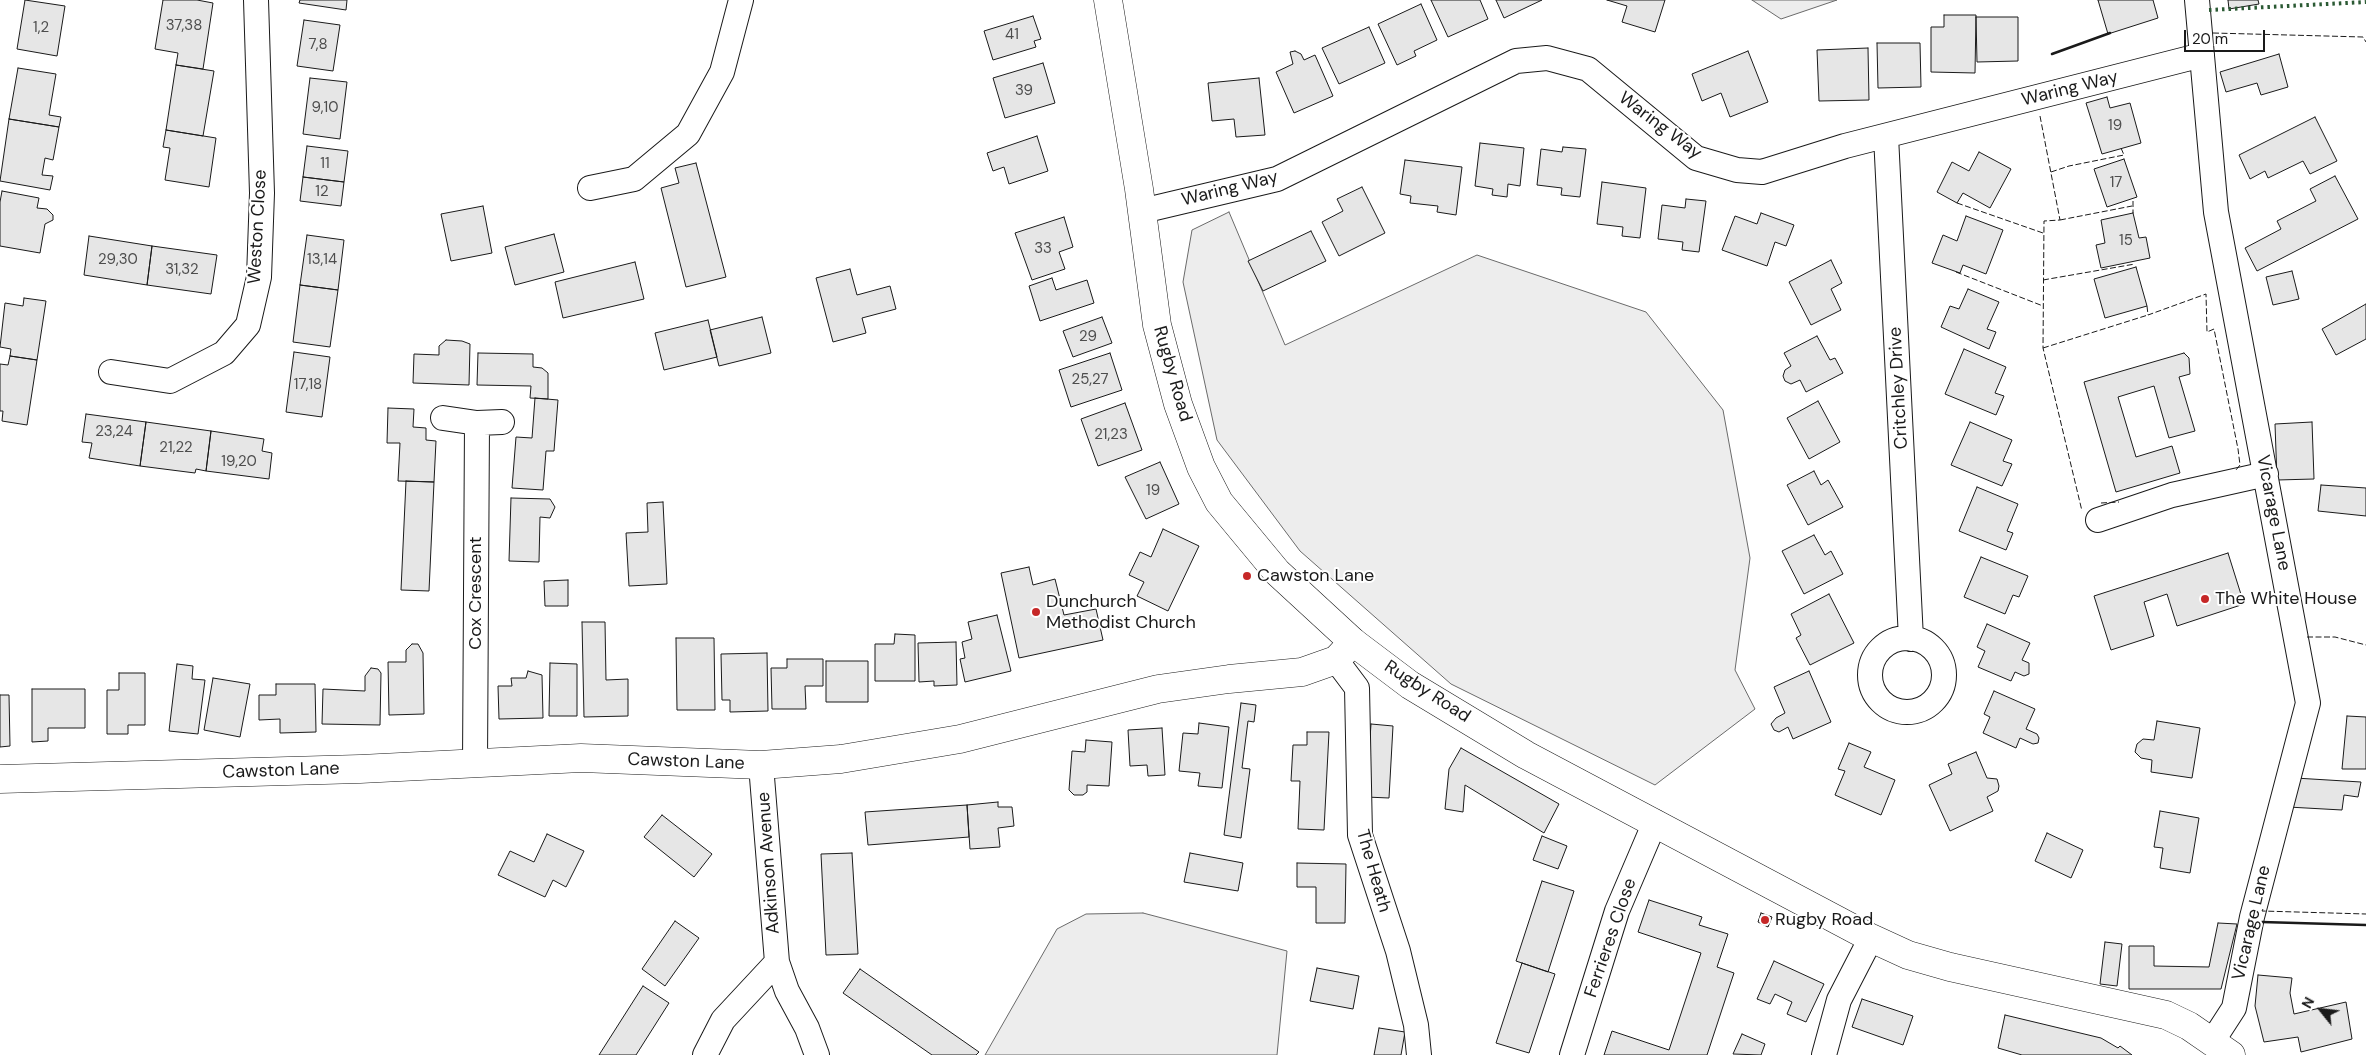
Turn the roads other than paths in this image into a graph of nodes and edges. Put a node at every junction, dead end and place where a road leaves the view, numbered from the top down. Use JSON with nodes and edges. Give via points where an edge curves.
{"nodes":[{"id":1,"x":256,"y":0,"type":"edge"},
{"id":2,"x":741,"y":0,"type":"edge"},
{"id":3,"x":1108,"y":0,"type":"edge"},
{"id":4,"x":2197,"y":0,"type":"edge"},
{"id":5,"x":2202,"y":55,"type":"junction"},
{"id":6,"x":1886,"y":136,"type":"junction"},
{"id":7,"x":590,"y":188,"type":"dead end"},
{"id":8,"x":1142,"y":211,"type":"junction"},
{"id":9,"x":111,"y":372,"type":"dead end"},
{"id":10,"x":443,"y":418,"type":"dead end"},
{"id":11,"x":502,"y":422,"type":"dead end"},
{"id":12,"x":477,"y":423,"type":"junction"},
{"id":13,"x":2266,"y":474,"type":"junction"},
{"id":14,"x":2098,"y":520,"type":"dead end"},
{"id":15,"x":1911,"y":639,"type":"dead end"},
{"id":16,"x":1345,"y":651,"type":"junction"},
{"id":17,"x":475,"y":763,"type":"junction"},
{"id":18,"x":762,"y":765,"type":"junction"},
{"id":19,"x":0,"y":779,"type":"edge"},
{"id":20,"x":1655,"y":822,"type":"junction"},
{"id":21,"x":1872,"y":938,"type":"junction"},
{"id":22,"x":776,"y":962,"type":"junction"},
{"id":23,"x":2222,"y":1048,"type":"edge"},
{"id":24,"x":705,"y":1055,"type":"edge"},
{"id":25,"x":817,"y":1055,"type":"edge"},
{"id":26,"x":1418,"y":1055,"type":"edge"},
{"id":27,"x":1572,"y":1055,"type":"edge"},
{"id":28,"x":1824,"y":1055,"type":"edge"}],
"edges":[{"from":1,"to":9,"type":"street","name":"Weston Close","via":[[262,193],[258,277],[248,325],[224,354],[170,380]]},
{"from":2,"to":7,"type":"street","via":[[722,72],[688,134],[634,179]]},
{"from":3,"to":8,"type":"main road","name":"Rugby Road"},
{"from":4,"to":5,"type":"street","name":"Vicarage Lane"},
{"from":5,"to":6,"type":"street","name":"Waring Way"},
{"from":5,"to":13,"type":"street","name":"Vicarage Lane","via":[[2216,212]]},
{"from":6,"to":8,"type":"street","name":"Waring Way","via":[[1762,172],[1737,170],[1696,158],[1588,69],[1547,58],[1516,61],[1276,179]]},
{"from":6,"to":15,"type":"street","name":"Critchley Drive"},
{"from":8,"to":16,"type":"main road","name":"Rugby Road","via":[[1157,325],[1178,404],[1201,466],[1219,502]]},
{"from":10,"to":12,"type":"street"},
{"from":11,"to":12,"type":"street"},
{"from":12,"to":17,"type":"street","name":"Cox Crescent"},
{"from":13,"to":14,"type":"street","via":[[2172,494]]},
{"from":13,"to":23,"type":"street","name":"Vicarage Lane","via":[[2308,703],[2252,917],[2234,1008]]},
{"from":16,"to":18,"type":"main road","name":"Cawston Lane","via":[[1302,672],[1229,678],[1158,689],[960,739],[841,759]]},
{"from":16,"to":20,"type":"main road","name":"Rugby Road","via":[[1410,685],[1526,755]]},
{"from":16,"to":26,"type":"street","name":"The Heath","via":[[1357,688],[1360,835],[1398,952],[1416,1025]]},
{"from":17,"to":18,"type":"main road","name":"Cawston Lane","via":[[581,758]]},
{"from":17,"to":19,"type":"main road","name":"Cawston Lane"},
{"from":18,"to":22,"type":"street","name":"Adkinson Avenue"},
{"from":20,"to":21,"type":"main road","name":"Rugby Road"},
{"from":20,"to":27,"type":"street","name":"Ferrieres Close","via":[[1617,911]]},
{"from":21,"to":23,"type":"main road","name":"Rugby Road","via":[[1908,955],[1950,968],[2166,1016],[2189,1026]]},
{"from":21,"to":28,"type":"street","via":[[1839,1000]]},
{"from":22,"to":24,"type":"street","via":[[723,1020]]},
{"from":22,"to":25,"type":"street","name":"Adkinson Avenue"}]}
